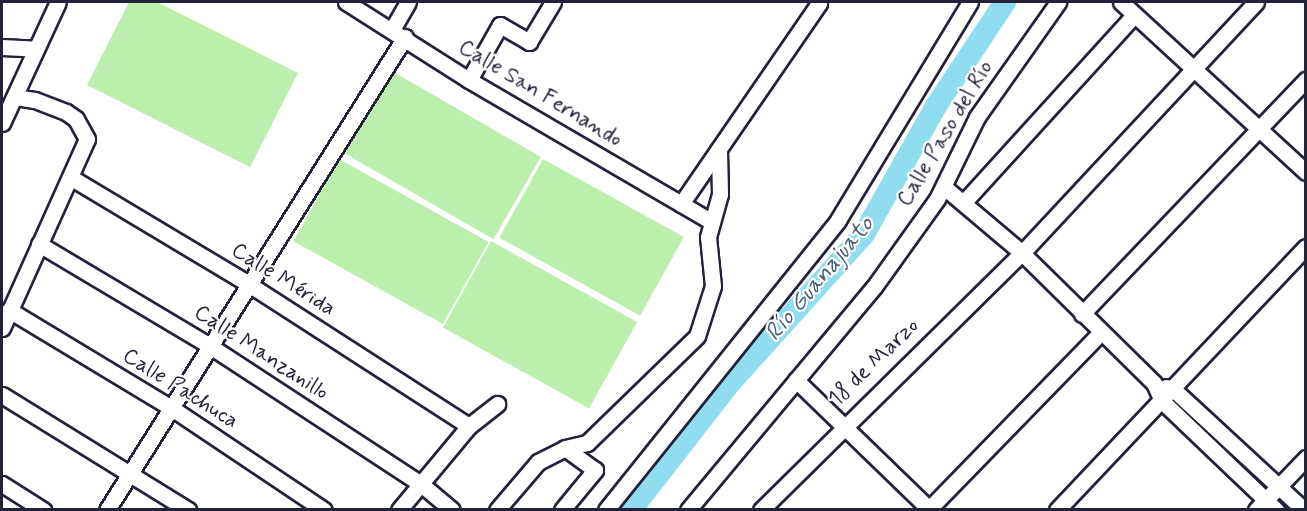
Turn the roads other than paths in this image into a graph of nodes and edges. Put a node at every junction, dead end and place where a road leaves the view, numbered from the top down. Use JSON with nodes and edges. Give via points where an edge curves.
{"nodes":[{"id":1,"x":58,"y":2,"type":"edge"},
{"id":2,"x":346,"y":2,"type":"edge"},
{"id":3,"x":408,"y":2,"type":"edge"},
{"id":4,"x":553,"y":2,"type":"edge"},
{"id":5,"x":818,"y":2,"type":"edge"},
{"id":6,"x":970,"y":2,"type":"edge"},
{"id":7,"x":1058,"y":2,"type":"edge"},
{"id":8,"x":1121,"y":2,"type":"edge"},
{"id":9,"x":1256,"y":2,"type":"edge"},
{"id":10,"x":1134,"y":15,"type":"junction"},
{"id":11,"x":399,"y":33,"type":"junction"},
{"id":12,"x":2,"y":47,"type":"edge"},
{"id":13,"x":36,"y":49,"type":"junction"},
{"id":14,"x":1194,"y":68,"type":"junction"},
{"id":15,"x":469,"y":80,"type":"junction"},
{"id":16,"x":1305,"y":80,"type":"edge"},
{"id":17,"x":14,"y":97,"type":"junction"},
{"id":18,"x":2,"y":123,"type":"edge"},
{"id":19,"x":1260,"y":129,"type":"junction"},
{"id":20,"x":719,"y":149,"type":"junction"},
{"id":21,"x":1305,"y":172,"type":"edge"},
{"id":22,"x":70,"y":177,"type":"junction"},
{"id":23,"x":944,"y":187,"type":"junction"},
{"id":24,"x":964,"y":202,"type":"junction"},
{"id":25,"x":681,"y":204,"type":"junction"},
{"id":26,"x":712,"y":222,"type":"junction"},
{"id":27,"x":39,"y":244,"type":"junction"},
{"id":28,"x":1305,"y":247,"type":"edge"},
{"id":29,"x":1022,"y":253,"type":"junction"},
{"id":30,"x":247,"y":283,"type":"junction"},
{"id":31,"x":9,"y":310,"type":"junction"},
{"id":32,"x":1082,"y":314,"type":"junction"},
{"id":33,"x":2,"y":328,"type":"edge"},
{"id":34,"x":1100,"y":333,"type":"junction"},
{"id":35,"x":210,"y":346,"type":"junction"},
{"id":36,"x":796,"y":380,"type":"junction"},
{"id":37,"x":1154,"y":383,"type":"junction"},
{"id":38,"x":1173,"y":389,"type":"junction"},
{"id":39,"x":2,"y":395,"type":"edge"},
{"id":40,"x":1162,"y":400,"type":"junction"},
{"id":41,"x":497,"y":404,"type":"dead end"},
{"id":42,"x":171,"y":407,"type":"junction"},
{"id":43,"x":843,"y":424,"type":"junction"},
{"id":44,"x":469,"y":426,"type":"junction"},
{"id":45,"x":565,"y":448,"type":"junction"},
{"id":46,"x":1305,"y":458,"type":"edge"},
{"id":47,"x":130,"y":472,"type":"junction"},
{"id":48,"x":2,"y":484,"type":"edge"},
{"id":49,"x":421,"y":484,"type":"junction"},
{"id":50,"x":1280,"y":485,"type":"junction"},
{"id":51,"x":1266,"y":506,"type":"edge"},
{"id":52,"x":929,"y":509,"type":"edge"},
{"id":53,"x":43,"y":510,"type":"edge"},
{"id":54,"x":107,"y":510,"type":"edge"},
{"id":55,"x":188,"y":510,"type":"edge"},
{"id":56,"x":324,"y":510,"type":"edge"},
{"id":57,"x":399,"y":510,"type":"edge"},
{"id":58,"x":452,"y":510,"type":"edge"},
{"id":59,"x":497,"y":510,"type":"edge"},
{"id":60,"x":562,"y":510,"type":"edge"},
{"id":61,"x":606,"y":510,"type":"edge"},
{"id":62,"x":688,"y":510,"type":"edge"},
{"id":63,"x":760,"y":510,"type":"edge"},
{"id":64,"x":1057,"y":510,"type":"edge"},
{"id":65,"x":1304,"y":510,"type":"edge"}],
"edges":[{"from":1,"to":13,"type":"street"},
{"from":2,"to":11,"type":"street","name":"Calle San Fernando"},
{"from":3,"to":11,"type":"street"},
{"from":4,"to":15,"type":"street","via":[[529,42],[500,25]]},
{"from":5,"to":20,"type":"street"},
{"from":6,"to":61,"type":"street","name":"Calle Paso del Río","via":[[838,220]]},
{"from":7,"to":23,"type":"street","name":"Calle Paso del Río","via":[[977,117]]},
{"from":8,"to":10,"type":"street"},
{"from":9,"to":14,"type":"street","name":"18 de Marzo"},
{"from":10,"to":14,"type":"street"},
{"from":10,"to":24,"type":"street"},
{"from":11,"to":15,"type":"street","name":"Calle San Fernando"},
{"from":11,"to":30,"type":"street","via":[[269,254]]},
{"from":12,"to":13,"type":"street"},
{"from":13,"to":17,"type":"street"},
{"from":14,"to":19,"type":"street"},
{"from":14,"to":29,"type":"street","name":"18 de Marzo"},
{"from":15,"to":25,"type":"street","name":"Calle San Fernando"},
{"from":16,"to":19,"type":"street"},
{"from":17,"to":18,"type":"street"},
{"from":17,"to":22,"type":"street","via":[[34,100],[76,119],[87,139]]},
{"from":19,"to":21,"type":"street"},
{"from":19,"to":32,"type":"street"},
{"from":20,"to":25,"type":"street"},
{"from":20,"to":26,"type":"street","via":[[720,194]]},
{"from":22,"to":27,"type":"street"},
{"from":22,"to":30,"type":"street","name":"Calle Mérida"},
{"from":23,"to":24,"type":"street"},
{"from":23,"to":36,"type":"street","name":"Calle Paso del Río","via":[[874,287]]},
{"from":24,"to":29,"type":"street"},
{"from":25,"to":26,"type":"street","name":"Calle San Fernando"},
{"from":26,"to":45,"type":"street","via":[[708,237],[714,286],[697,336],[587,443]]},
{"from":27,"to":31,"type":"street"},
{"from":27,"to":35,"type":"street","name":"Calle Manzanillo"},
{"from":28,"to":38,"type":"street"},
{"from":29,"to":32,"type":"street"},
{"from":29,"to":43,"type":"street","name":"18 de Marzo"},
{"from":30,"to":35,"type":"street"},
{"from":30,"to":44,"type":"street","name":"Calle Mérida"},
{"from":31,"to":33,"type":"street"},
{"from":31,"to":42,"type":"street","name":"Calle Pachuca"},
{"from":32,"to":34,"type":"street"},
{"from":34,"to":37,"type":"street"},
{"from":34,"to":52,"type":"street"},
{"from":35,"to":42,"type":"street"},
{"from":35,"to":49,"type":"street","name":"Calle Manzanillo"},
{"from":36,"to":43,"type":"street"},
{"from":36,"to":62,"type":"street","name":"Calle Paso del Río"},
{"from":37,"to":38,"type":"street"},
{"from":37,"to":40,"type":"street"},
{"from":38,"to":40,"type":"street"},
{"from":38,"to":50,"type":"street"},
{"from":39,"to":47,"type":"street"},
{"from":40,"to":51,"type":"street"},
{"from":40,"to":64,"type":"street"},
{"from":41,"to":44,"type":"street"},
{"from":42,"to":47,"type":"street"},
{"from":42,"to":56,"type":"street","name":"Calle Pachuca"},
{"from":43,"to":52,"type":"street"},
{"from":43,"to":63,"type":"street","name":"18 de Marzo"},
{"from":44,"to":49,"type":"street"},
{"from":45,"to":59,"type":"street","via":[[538,462]]},
{"from":45,"to":60,"type":"street","via":[[595,470]]},
{"from":46,"to":50,"type":"street"},
{"from":47,"to":54,"type":"street"},
{"from":47,"to":55,"type":"street"},
{"from":48,"to":53,"type":"street"},
{"from":49,"to":57,"type":"street"},
{"from":49,"to":58,"type":"street","name":"Calle Manzanillo"},
{"from":50,"to":51,"type":"street"},
{"from":50,"to":65,"type":"street"}]}
